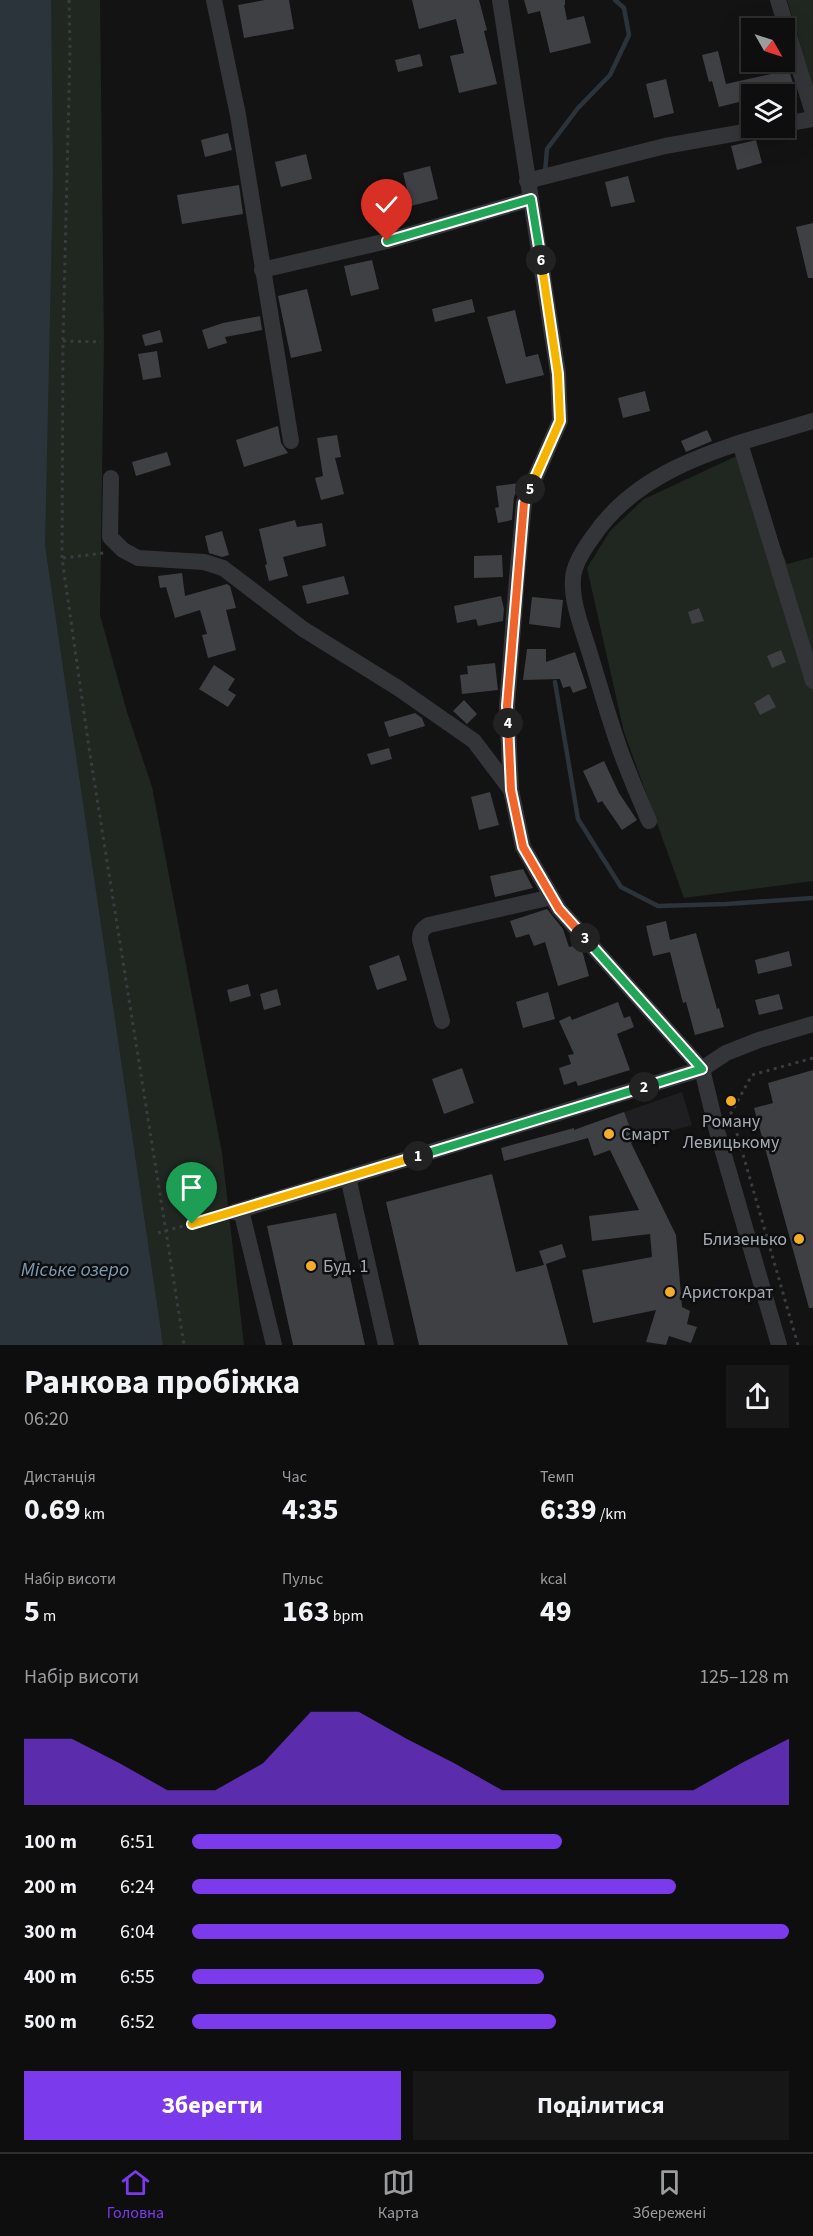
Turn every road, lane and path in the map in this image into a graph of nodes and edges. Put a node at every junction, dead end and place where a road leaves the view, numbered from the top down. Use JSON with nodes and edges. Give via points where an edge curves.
{"nodes":[{"id":1,"x":69,"y":0,"type":"edge"},
{"id":2,"x":214,"y":0,"type":"edge"},
{"id":3,"x":500,"y":0,"type":"edge"},
{"id":4,"x":778,"y":0,"type":"edge"},
{"id":5,"x":813,"y":113,"type":"edge"},
{"id":6,"x":813,"y":119,"type":"edge"},
{"id":7,"x":795,"y":122,"type":"edge"},
{"id":8,"x":741,"y":132,"type":"edge"},
{"id":9,"x":527,"y":181,"type":"junction"},
{"id":10,"x":531,"y":199,"type":"junction"},
{"id":11,"x":262,"y":270,"type":"junction"},
{"id":12,"x":63,"y":341,"type":"junction"},
{"id":13,"x":101,"y":342,"type":"dead end"},
{"id":14,"x":813,"y":421,"type":"edge"},
{"id":15,"x":291,"y":441,"type":"dead end"},
{"id":16,"x":740,"y":443,"type":"junction"},
{"id":17,"x":111,"y":478,"type":"dead end"},
{"id":18,"x":123,"y":550,"type":"junction"},
{"id":19,"x":62,"y":558,"type":"junction"},
{"id":20,"x":813,"y":681,"type":"edge"},
{"id":21,"x":511,"y":790,"type":"junction"},
{"id":22,"x":649,"y":821,"type":"dead end"},
{"id":23,"x":552,"y":897,"type":"junction"},
{"id":24,"x":442,"y":1021,"type":"dead end"},
{"id":25,"x":813,"y":1024,"type":"edge"},
{"id":26,"x":813,"y":1058,"type":"edge"},
{"id":27,"x":702,"y":1069,"type":"junction"},
{"id":28,"x":348,"y":1177,"type":"junction"},
{"id":29,"x":237,"y":1211,"type":"junction"},
{"id":30,"x":167,"y":1230,"type":"junction"},
{"id":31,"x":158,"y":1233,"type":"dead end"},
{"id":32,"x":184,"y":1345,"type":"edge"},
{"id":33,"x":274,"y":1345,"type":"edge"},
{"id":34,"x":386,"y":1345,"type":"edge"},
{"id":35,"x":779,"y":1345,"type":"edge"},
{"id":36,"x":798,"y":1345,"type":"edge"}],
"edges":[{"from":1,"to":12,"type":"path"},
{"from":2,"to":11,"type":"street","via":[[238,115]]},
{"from":3,"to":9,"type":"street"},
{"from":4,"to":5,"type":"street"},
{"from":6,"to":7,"type":"street"},
{"from":8,"to":9,"type":"street","via":[[665,146]]},
{"from":9,"to":10,"type":"street"},
{"from":10,"to":11,"type":"street","via":[[387,241]]},
{"from":10,"to":21,"type":"street","via":[[558,374],[560,421],[524,503],[507,706]]},
{"from":11,"to":15,"type":"street"},
{"from":12,"to":13,"type":"path"},
{"from":12,"to":19,"type":"path"},
{"from":14,"to":16,"type":"street"},
{"from":16,"to":20,"type":"street"},
{"from":16,"to":22,"type":"street","via":[[681,466],[636,493],[597,531],[574,572],[573,591],[617,742]]},
{"from":17,"to":18,"type":"street","via":[[110,537]]},
{"from":18,"to":19,"type":"path"},
{"from":18,"to":21,"type":"street","via":[[138,558],[204,562],[223,568],[303,629],[474,741]]},
{"from":19,"to":30,"type":"path"},
{"from":21,"to":23,"type":"street","via":[[523,847]]},
{"from":23,"to":24,"type":"street","via":[[423,928],[420,940]]},
{"from":23,"to":27,"type":"street"},
{"from":25,"to":27,"type":"street","via":[[726,1053]]},
{"from":26,"to":36,"type":"path","via":[[752,1075],[731,1113]]},
{"from":27,"to":28,"type":"street"},
{"from":27,"to":35,"type":"street"},
{"from":28,"to":29,"type":"street"},
{"from":28,"to":34,"type":"street"},
{"from":29,"to":30,"type":"path"},
{"from":29,"to":33,"type":"street"},
{"from":30,"to":31,"type":"path"},
{"from":30,"to":32,"type":"path"}]}
